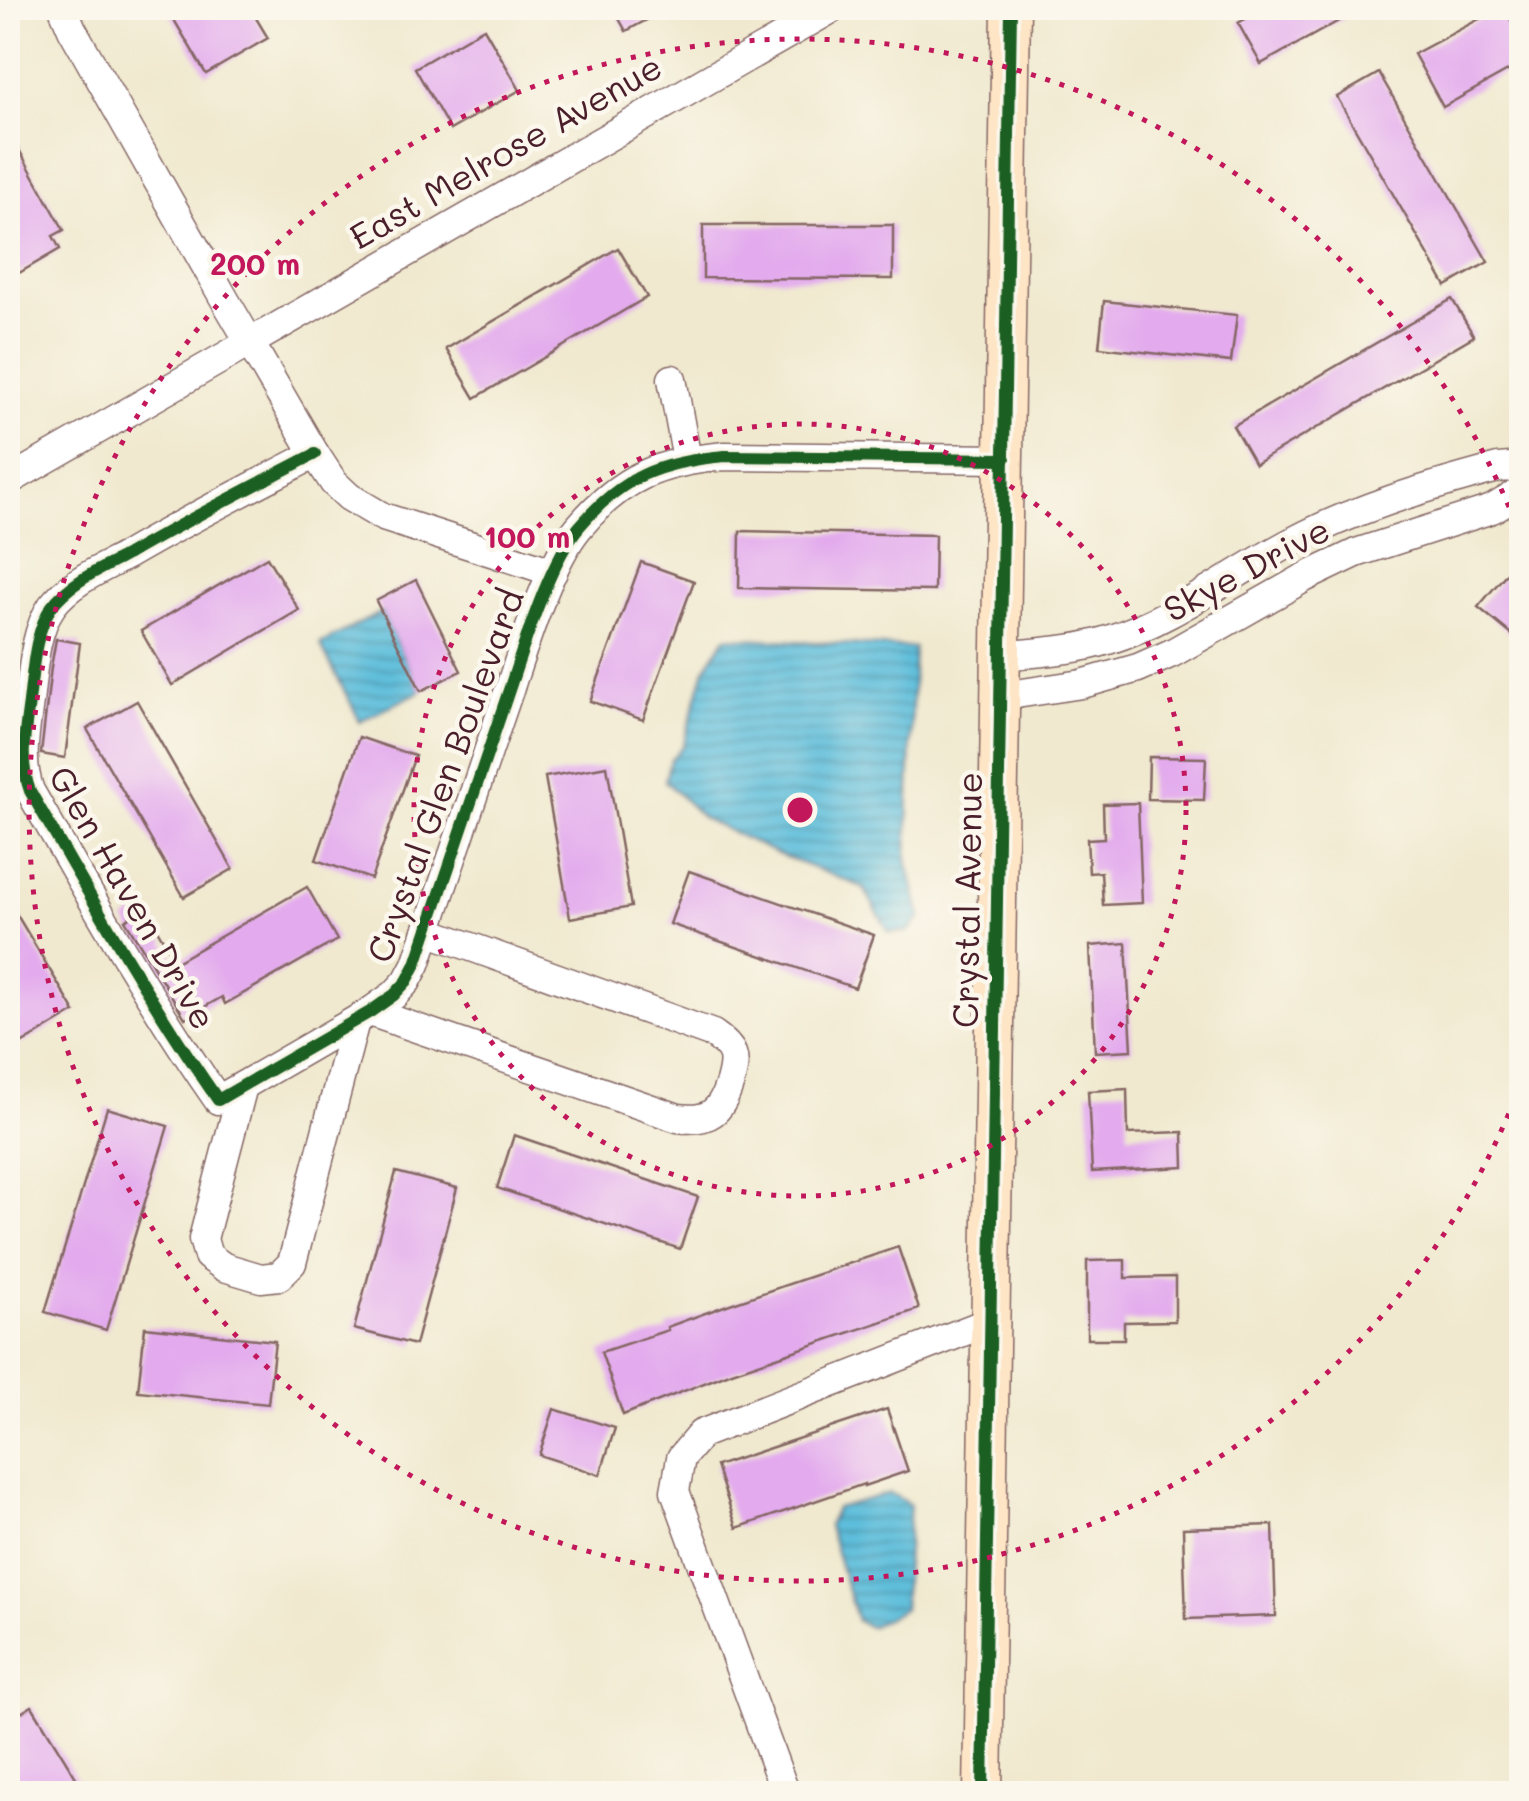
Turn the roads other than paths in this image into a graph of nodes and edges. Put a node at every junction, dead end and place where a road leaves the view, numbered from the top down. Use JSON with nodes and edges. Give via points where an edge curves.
{"nodes":[{"id":1,"x":63,"y":8,"type":"edge"},
{"id":2,"x":834,"y":8,"type":"edge"},
{"id":3,"x":1011,"y":8,"type":"edge"},
{"id":4,"x":251,"y":342,"type":"junction"},
{"id":5,"x":672,"y":379,"type":"dead end"},
{"id":6,"x":315,"y":454,"type":"junction"},
{"id":7,"x":1005,"y":459,"type":"junction"},
{"id":8,"x":686,"y":460,"type":"junction"},
{"id":9,"x":1522,"y":472,"type":"edge"},
{"id":10,"x":8,"y":481,"type":"edge"},
{"id":11,"x":1522,"y":491,"type":"edge"},
{"id":12,"x":1278,"y":549,"type":"junction"},
{"id":13,"x":553,"y":572,"type":"junction"},
{"id":14,"x":1280,"y":592,"type":"junction"},
{"id":15,"x":1002,"y":656,"type":"junction"},
{"id":16,"x":1002,"y":696,"type":"junction"},
{"id":17,"x":427,"y":931,"type":"junction"},
{"id":18,"x":362,"y":1016,"type":"junction"},
{"id":19,"x":243,"y":1086,"type":"junction"},
{"id":20,"x":218,"y":1100,"type":"joint"},
{"id":21,"x":991,"y":1321,"type":"junction"},
{"id":22,"x":785,"y":1792,"type":"edge"},
{"id":23,"x":983,"y":1794,"type":"edge"}],
"edges":[{"from":1,"to":4,"type":"street"},
{"from":2,"to":4,"type":"street","name":"East Melrose Avenue"},
{"from":3,"to":7,"type":"street","name":"Crystal Avenue"},
{"from":4,"to":6,"type":"street"},
{"from":4,"to":10,"type":"street","name":"East Melrose Avenue"},
{"from":5,"to":8,"type":"street"},
{"from":6,"to":13,"type":"street","via":[[334,483],[383,517]]},
{"from":6,"to":20,"type":"street","name":"Glen Haven Drive","via":[[76,584],[42,624],[34,661],[22,756],[30,792]]},
{"from":7,"to":8,"type":"street","name":"Crystal Glen Boulevard"},
{"from":7,"to":15,"type":"street","name":"Crystal Avenue"},
{"from":8,"to":13,"type":"street","name":"Crystal Glen Boulevard","via":[[650,471],[602,502]]},
{"from":9,"to":12,"type":"street","name":"Skye Drive","via":[[1498,468],[1398,497]]},
{"from":11,"to":14,"type":"street","name":"Skye Drive","via":[[1492,508],[1356,553]]},
{"from":12,"to":14,"type":"street"},
{"from":12,"to":15,"type":"street","name":"Skye Drive","via":[[1140,629],[1104,642]]},
{"from":13,"to":17,"type":"street","name":"Crystal Glen Boulevard"},
{"from":14,"to":16,"type":"street","name":"Skye Drive","via":[[1138,668]]},
{"from":15,"to":16,"type":"street","name":"Crystal Avenue"},
{"from":16,"to":21,"type":"street","name":"Crystal Avenue"},
{"from":17,"to":18,"type":"street","name":"Crystal Glen Boulevard","via":[[407,980]]},
{"from":17,"to":18,"type":"street","via":[[713,1034],[736,1062],[725,1099],[713,1114],[678,1118]]},
{"from":18,"to":19,"type":"street","name":"Crystal Glen Boulevard"},
{"from":18,"to":19,"type":"street","via":[[292,1263],[279,1276],[224,1267],[208,1256],[202,1239]]},
{"from":19,"to":20,"type":"street","name":"Crystal Glen Boulevard"},
{"from":21,"to":22,"type":"street","via":[[701,1434],[681,1458],[675,1491]]},
{"from":21,"to":23,"type":"street","name":"Crystal Avenue"}]}
